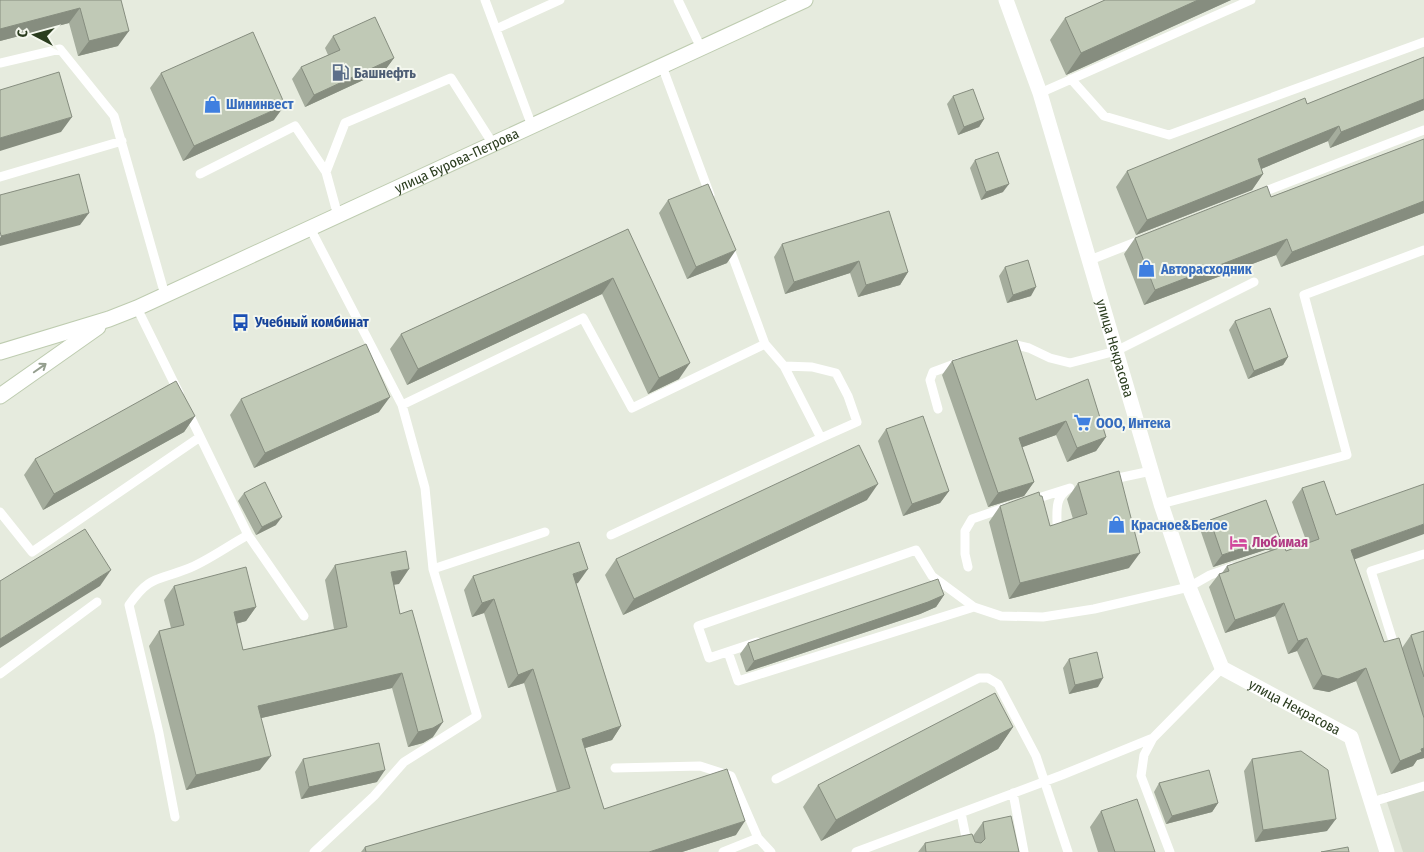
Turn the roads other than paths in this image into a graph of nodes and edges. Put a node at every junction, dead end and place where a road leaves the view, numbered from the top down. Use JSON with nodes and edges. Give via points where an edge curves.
{"nodes":[{"id":1,"x":485,"y":0,"type":"edge"},
{"id":2,"x":560,"y":0,"type":"edge"},
{"id":3,"x":678,"y":0,"type":"edge"},
{"id":4,"x":804,"y":0,"type":"edge"},
{"id":5,"x":1006,"y":0,"type":"edge"},
{"id":6,"x":1251,"y":0,"type":"edge"},
{"id":7,"x":496,"y":29,"type":"junction"},
{"id":8,"x":1424,"y":42,"type":"edge"},
{"id":9,"x":701,"y":48,"type":"junction"},
{"id":10,"x":0,"y":63,"type":"edge"},
{"id":11,"x":662,"y":66,"type":"junction"},
{"id":12,"x":1071,"y":79,"type":"junction"},
{"id":13,"x":1040,"y":92,"type":"junction"},
{"id":14,"x":532,"y":126,"type":"junction"},
{"id":15,"x":1424,"y":130,"type":"edge"},
{"id":16,"x":122,"y":141,"type":"junction"},
{"id":17,"x":493,"y":144,"type":"junction"},
{"id":18,"x":326,"y":172,"type":"junction"},
{"id":19,"x":200,"y":174,"type":"dead end"},
{"id":20,"x":0,"y":177,"type":"edge"},
{"id":21,"x":1248,"y":198,"type":"edge"},
{"id":22,"x":714,"y":205,"type":"edge"},
{"id":23,"x":338,"y":216,"type":"junction"},
{"id":24,"x":310,"y":228,"type":"junction"},
{"id":25,"x":724,"y":232,"type":"edge"},
{"id":26,"x":1146,"y":238,"type":"edge"},
{"id":27,"x":1424,"y":250,"type":"edge"},
{"id":28,"x":1090,"y":260,"type":"junction"},
{"id":29,"x":1254,"y":282,"type":"dead end"},
{"id":30,"x":165,"y":295,"type":"junction"},
{"id":31,"x":137,"y":308,"type":"junction"},
{"id":32,"x":109,"y":319,"type":"junction"},
{"id":33,"x":765,"y":344,"type":"junction"},
{"id":34,"x":996,"y":350,"type":"edge"},
{"id":35,"x":0,"y":351,"type":"edge"},
{"id":36,"x":1116,"y":351,"type":"junction"},
{"id":37,"x":970,"y":359,"type":"edge"},
{"id":38,"x":784,"y":366,"type":"junction"},
{"id":39,"x":0,"y":396,"type":"edge"},
{"id":40,"x":402,"y":405,"type":"junction"},
{"id":41,"x":938,"y":409,"type":"dead end"},
{"id":42,"x":200,"y":437,"type":"junction"},
{"id":43,"x":821,"y":438,"type":"junction"},
{"id":44,"x":1151,"y":471,"type":"junction"},
{"id":45,"x":1097,"y":482,"type":"edge"},
{"id":46,"x":1022,"y":502,"type":"edge"},
{"id":47,"x":1161,"y":504,"type":"junction"},
{"id":48,"x":1012,"y":506,"type":"edge"},
{"id":49,"x":0,"y":512,"type":"edge"},
{"id":50,"x":1057,"y":523,"type":"edge"},
{"id":51,"x":545,"y":532,"type":"dead end"},
{"id":52,"x":248,"y":535,"type":"junction"},
{"id":53,"x":611,"y":535,"type":"dead end"},
{"id":54,"x":1424,"y":554,"type":"edge"},
{"id":55,"x":1238,"y":565,"type":"edge"},
{"id":56,"x":968,"y":567,"type":"dead end"},
{"id":57,"x":433,"y":569,"type":"junction"},
{"id":58,"x":939,"y":581,"type":"junction"},
{"id":59,"x":930,"y":584,"type":"edge"},
{"id":60,"x":1188,"y":587,"type":"junction"},
{"id":61,"x":98,"y":602,"type":"dead end"},
{"id":62,"x":974,"y":607,"type":"junction"},
{"id":63,"x":304,"y":616,"type":"dead end"},
{"id":64,"x":765,"y":640,"type":"edge"},
{"id":65,"x":728,"y":652,"type":"junction"},
{"id":66,"x":1397,"y":656,"type":"edge"},
{"id":67,"x":1222,"y":668,"type":"junction"},
{"id":68,"x":0,"y":674,"type":"edge"},
{"id":69,"x":1153,"y":738,"type":"junction"},
{"id":70,"x":615,"y":768,"type":"dead end"},
{"id":71,"x":776,"y":779,"type":"dead end"},
{"id":72,"x":1044,"y":782,"type":"junction"},
{"id":73,"x":1424,"y":786,"type":"edge"},
{"id":74,"x":1013,"y":793,"type":"junction"},
{"id":75,"x":1372,"y":802,"type":"junction"},
{"id":76,"x":961,"y":813,"type":"junction"},
{"id":77,"x":175,"y":817,"type":"dead end"},
{"id":78,"x":758,"y":838,"type":"junction"},
{"id":79,"x":314,"y":852,"type":"edge"},
{"id":80,"x":723,"y":852,"type":"edge"},
{"id":81,"x":771,"y":852,"type":"edge"},
{"id":82,"x":856,"y":852,"type":"edge"},
{"id":83,"x":969,"y":852,"type":"edge"},
{"id":84,"x":1024,"y":852,"type":"edge"},
{"id":85,"x":1068,"y":852,"type":"edge"},
{"id":86,"x":1170,"y":852,"type":"edge"},
{"id":87,"x":1387,"y":852,"type":"edge"}],
"edges":[{"from":1,"to":7,"type":"lane"},
{"from":2,"to":7,"type":"lane"},
{"from":3,"to":9,"type":"lane"},
{"from":4,"to":9,"type":"main road","name":"улица Бурова-Петрова"},
{"from":5,"to":13,"type":"main road","name":"улица Некрасова"},
{"from":6,"to":12,"type":"lane"},
{"from":7,"to":14,"type":"lane"},
{"from":8,"to":12,"type":"lane","via":[[1169,135],[1104,116]]},
{"from":9,"to":11,"type":"main road","name":"улица Бурова-Петрова"},
{"from":10,"to":16,"type":"lane","via":[[60,49],[114,116]]},
{"from":11,"to":14,"type":"main road","name":"улица Бурова-Петрова"},
{"from":11,"to":22,"type":"lane"},
{"from":12,"to":13,"type":"lane"},
{"from":13,"to":28,"type":"main road","name":"улица Некрасова"},
{"from":14,"to":17,"type":"main road","name":"улица Бурова-Петрова"},
{"from":15,"to":21,"type":"lane"},
{"from":16,"to":20,"type":"lane"},
{"from":16,"to":30,"type":"lane"},
{"from":17,"to":18,"type":"lane","via":[[451,78],[344,124]]},
{"from":17,"to":23,"type":"main road","name":"улица Бурова-Петрова"},
{"from":18,"to":19,"type":"lane","via":[[294,126]]},
{"from":18,"to":23,"type":"lane"},
{"from":23,"to":24,"type":"main road","name":"улица Бурова-Петрова"},
{"from":24,"to":30,"type":"main road","name":"улица Бурова-Петрова"},
{"from":24,"to":40,"type":"lane"},
{"from":25,"to":33,"type":"lane"},
{"from":26,"to":28,"type":"lane"},
{"from":27,"to":47,"type":"lane","via":[[1304,295],[1347,455]]},
{"from":28,"to":36,"type":"main road","name":"улица Некрасова"},
{"from":29,"to":36,"type":"lane"},
{"from":30,"to":31,"type":"main road","name":"улица Бурова-Петрова"},
{"from":31,"to":32,"type":"main road","name":"улица Бурова-Петрова"},
{"from":31,"to":42,"type":"lane"},
{"from":32,"to":35,"type":"main road","name":"улица Бурова-Петрова"},
{"from":39,"to":32,"type":"main road","name":"улица Бурова-Петрова","one_way":true},
{"from":33,"to":38,"type":"lane"},
{"from":33,"to":40,"type":"lane","via":[[632,408],[583,318]]},
{"from":34,"to":36,"type":"lane","via":[[1016,345],[1070,363]]},
{"from":36,"to":44,"type":"main road","name":"улица Некрасова"},
{"from":37,"to":41,"type":"lane","via":[[933,372],[930,380]]},
{"from":38,"to":43,"type":"lane"},
{"from":38,"to":43,"type":"lane","via":[[812,367],[836,373],[848,396],[857,422]]},
{"from":40,"to":57,"type":"lane","via":[[425,488]]},
{"from":42,"to":49,"type":"lane","via":[[32,552]]},
{"from":42,"to":52,"type":"lane"},
{"from":43,"to":53,"type":"lane"},
{"from":44,"to":45,"type":"lane"},
{"from":44,"to":47,"type":"main road","name":"улица Некрасова"},
{"from":46,"to":50,"type":"lane","via":[[1074,487],[1063,492],[1057,502]]},
{"from":47,"to":60,"type":"main road","name":"улица Некрасова"},
{"from":48,"to":56,"type":"lane","via":[[972,519],[965,531]]},
{"from":51,"to":57,"type":"lane"},
{"from":52,"to":63,"type":"lane"},
{"from":52,"to":77,"type":"lane","via":[[188,569],[156,578],[140,590],[129,605]]},
{"from":54,"to":66,"type":"lane","via":[[1371,571]]},
{"from":55,"to":60,"type":"lane"},
{"from":57,"to":79,"type":"lane","via":[[477,716],[404,762],[374,796]]},
{"from":58,"to":59,"type":"lane"},
{"from":58,"to":62,"type":"lane"},
{"from":58,"to":65,"type":"lane","via":[[932,576],[916,550],[698,626],[709,658]]},
{"from":60,"to":62,"type":"lane","via":[[1094,610],[1043,617],[1001,616]]},
{"from":60,"to":67,"type":"main road","name":"улица Некрасова"},
{"from":61,"to":68,"type":"lane"},
{"from":62,"to":65,"type":"lane","via":[[738,681]]},
{"from":64,"to":65,"type":"lane"},
{"from":67,"to":69,"type":"lane"},
{"from":67,"to":75,"type":"main road","name":"улица Некрасова","via":[[1351,737]]},
{"from":69,"to":72,"type":"lane"},
{"from":69,"to":86,"type":"lane","via":[[1144,755],[1141,776]]},
{"from":70,"to":78,"type":"lane","via":[[700,766],[731,776]]},
{"from":71,"to":72,"type":"lane","via":[[979,678],[988,678],[998,684],[1036,756]]},
{"from":72,"to":74,"type":"lane"},
{"from":72,"to":85,"type":"lane"},
{"from":73,"to":75,"type":"lane"},
{"from":74,"to":76,"type":"lane"},
{"from":74,"to":84,"type":"lane"},
{"from":75,"to":87,"type":"main road","name":"улица Некрасова"},
{"from":76,"to":82,"type":"lane"},
{"from":76,"to":83,"type":"lane"},
{"from":78,"to":80,"type":"lane"},
{"from":78,"to":81,"type":"lane"}]}
